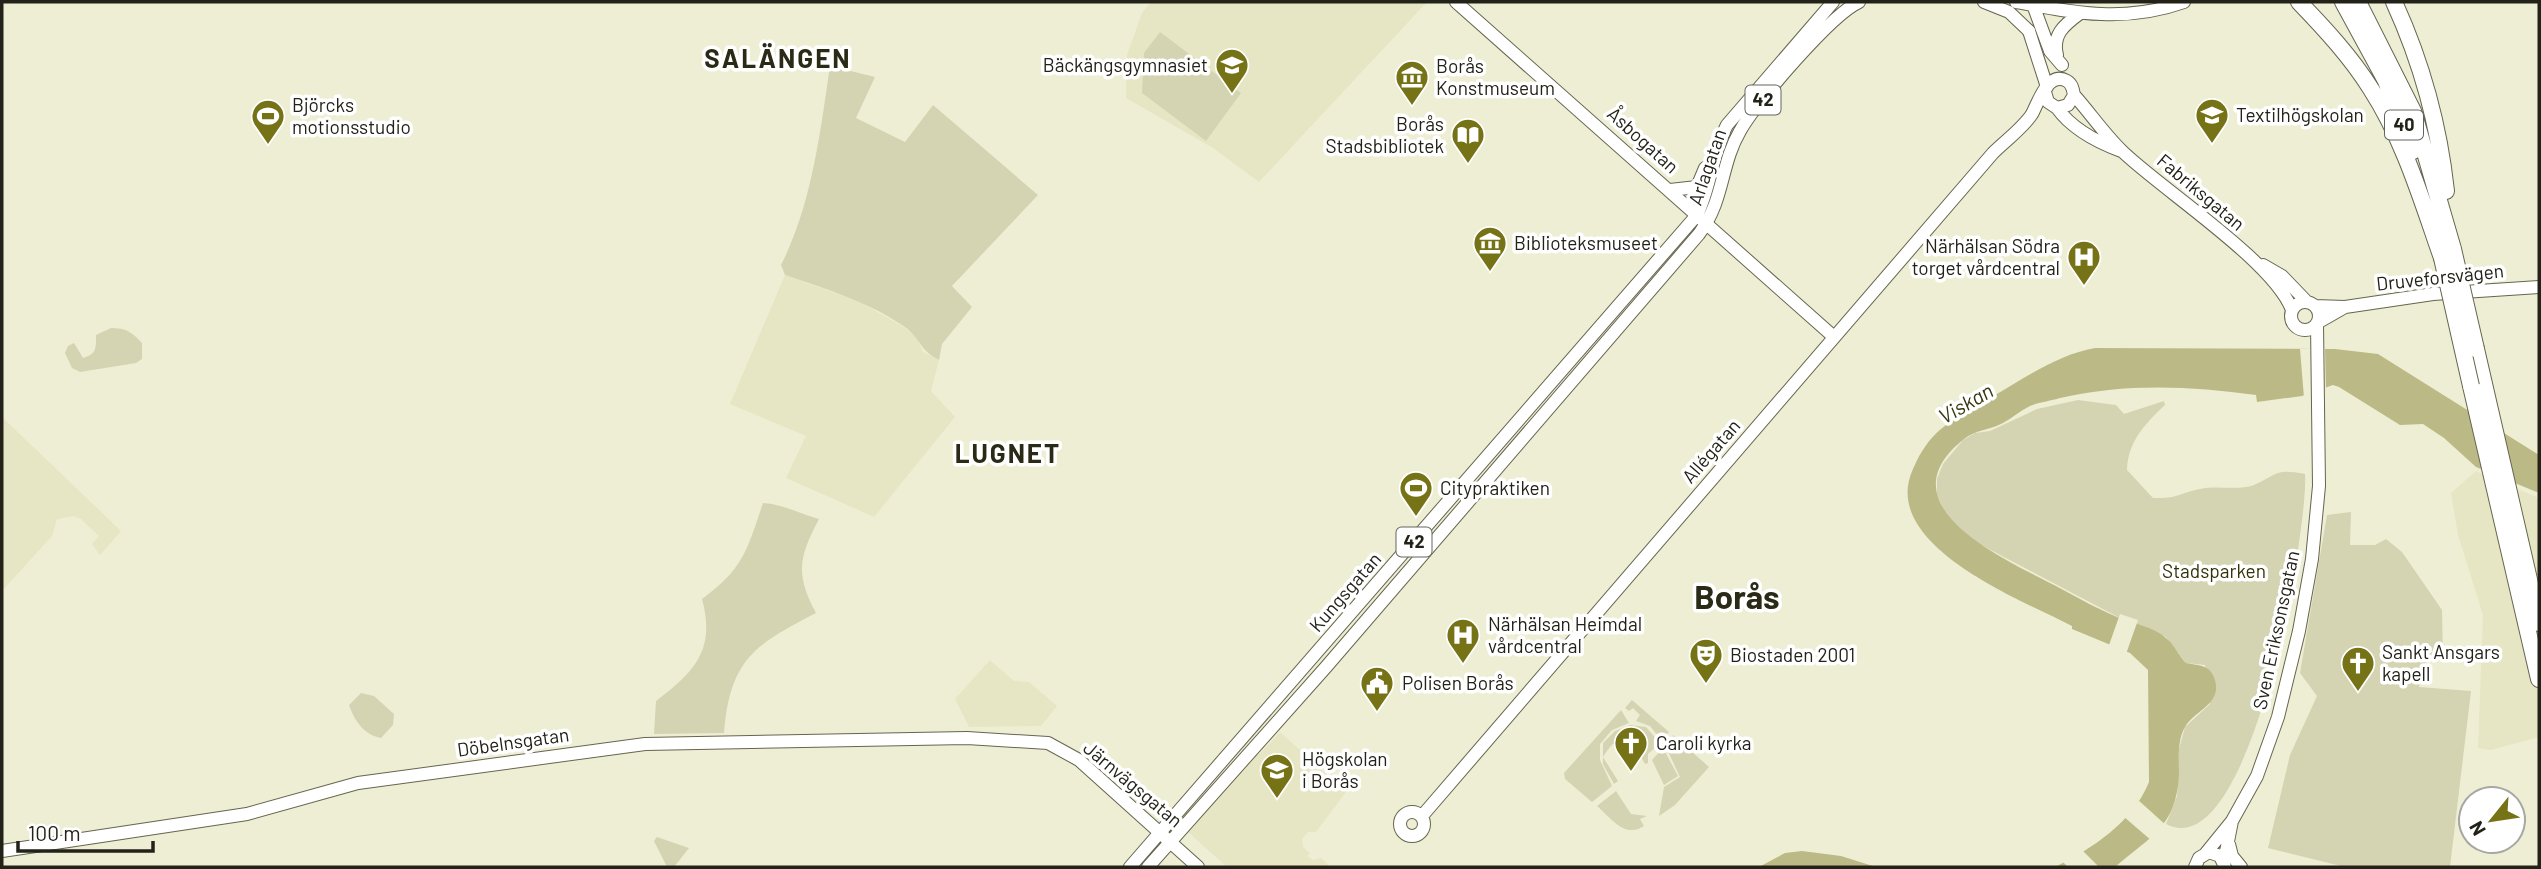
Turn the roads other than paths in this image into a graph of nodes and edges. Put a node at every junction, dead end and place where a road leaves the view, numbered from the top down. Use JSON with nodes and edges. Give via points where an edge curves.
{"nodes":[{"id":1,"x":1456,"y":2,"type":"edge"},
{"id":2,"x":1833,"y":2,"type":"edge"},
{"id":3,"x":1859,"y":2,"type":"edge"},
{"id":4,"x":1984,"y":2,"type":"edge"},
{"id":5,"x":2015,"y":2,"type":"edge"},
{"id":6,"x":2184,"y":2,"type":"edge"},
{"id":7,"x":2299,"y":2,"type":"edge"},
{"id":8,"x":2343,"y":2,"type":"edge"},
{"id":9,"x":2358,"y":2,"type":"edge"},
{"id":10,"x":2394,"y":2,"type":"edge"},
{"id":11,"x":2035,"y":3,"type":"edge"},
{"id":12,"x":2080,"y":14,"type":"junction"},
{"id":13,"x":2029,"y":31,"type":"junction"},
{"id":14,"x":2062,"y":65,"type":"junction"},
{"id":15,"x":2072,"y":89,"type":"junction"},
{"id":16,"x":2046,"y":90,"type":"junction"},
{"id":17,"x":2055,"y":107,"type":"junction"},
{"id":18,"x":2032,"y":114,"type":"junction"},
{"id":19,"x":1716,"y":151,"type":"junction"},
{"id":20,"x":2121,"y":151,"type":"junction"},
{"id":21,"x":1670,"y":190,"type":"junction"},
{"id":22,"x":1702,"y":220,"type":"junction"},
{"id":23,"x":2448,"y":253,"type":"junction"},
{"id":24,"x":2256,"y":263,"type":"junction"},
{"id":25,"x":2539,"y":287,"type":"edge"},
{"id":26,"x":2311,"y":304,"type":"junction"},
{"id":27,"x":2345,"y":307,"type":"junction"},
{"id":28,"x":2292,"y":310,"type":"junction"},
{"id":29,"x":2317,"y":323,"type":"junction"},
{"id":30,"x":2302,"y":330,"type":"junction"},
{"id":31,"x":1834,"y":337,"type":"junction"},
{"id":32,"x":2316,"y":354,"type":"junction"},
{"id":33,"x":2484,"y":413,"type":"junction"},
{"id":34,"x":2503,"y":493,"type":"junction"},
{"id":35,"x":2539,"y":623,"type":"edge"},
{"id":36,"x":2539,"y":680,"type":"edge"},
{"id":37,"x":1037,"y":742,"type":"joint"},
{"id":38,"x":1422,"y":816,"type":"dead end"},
{"id":39,"x":2232,"y":821,"type":"junction"},
{"id":40,"x":1166,"y":837,"type":"junction"},
{"id":41,"x":2229,"y":844,"type":"junction"},
{"id":42,"x":2,"y":851,"type":"edge"},
{"id":43,"x":2206,"y":853,"type":"junction"},
{"id":44,"x":2226,"y":865,"type":"edge"},
{"id":45,"x":1130,"y":867,"type":"edge"},
{"id":46,"x":1148,"y":867,"type":"edge"},
{"id":47,"x":1198,"y":867,"type":"edge"},
{"id":48,"x":2195,"y":867,"type":"edge"},
{"id":49,"x":2241,"y":867,"type":"edge"}],
"edges":[{"from":1,"to":21,"type":"street","name":"Åsbogatan"},
{"from":2,"to":19,"type":"street","name":"Arlagatan","number":"42","via":[[1740,107]]},
{"from":3,"to":22,"type":"street","name":"Arlagatan","number":"42","via":[[1827,26],[1739,132],[1717,206]]},
{"from":4,"to":13,"type":"street","via":[[2009,12]]},
{"from":5,"to":11,"type":"street"},
{"from":6,"to":12,"type":"street","via":[[2134,15]]},
{"from":7,"to":23,"type":"highway","via":[[2346,53],[2373,91]]},
{"from":8,"to":23,"type":"highway","number":"40","via":[[2402,118]]},
{"from":9,"to":23,"type":"highway","number":"40","via":[[2413,111]]},
{"from":10,"to":23,"type":"highway","via":[[2420,70],[2442,154]]},
{"from":11,"to":12,"type":"street"},
{"from":11,"to":13,"type":"street"},
{"from":11,"to":14,"type":"street","via":[[2050,51]]},
{"from":12,"to":14,"type":"street","via":[[2061,28],[2057,37]]},
{"from":13,"to":16,"type":"street"},
{"from":14,"to":15,"type":"street","name":"Fabriksgatan"},
{"from":15,"to":16,"type":"street","via":[[2057,79]]},
{"from":15,"to":17,"type":"street","name":"Allégatan","via":[[2068,105]]},
{"from":15,"to":20,"type":"street","name":"Fabriksgatan"},
{"from":16,"to":17,"type":"street","name":"Fabriksgatan"},
{"from":16,"to":18,"type":"street","name":"Allégatan"},
{"from":17,"to":18,"type":"street","name":"Allégatan"},
{"from":17,"to":20,"type":"street","name":"Fabriksgatan","via":[[2092,138]]},
{"from":18,"to":31,"type":"street","name":"Allégatan"},
{"from":19,"to":21,"type":"street","via":[[1707,159],[1697,187]]},
{"from":19,"to":22,"type":"street","name":"Arlagatan","number":"42"},
{"from":20,"to":24,"type":"street","name":"Fabriksgatan"},
{"from":21,"to":22,"type":"street","name":"Åsbogatan"},
{"from":22,"to":31,"type":"street","name":"Åsbogatan"},
{"from":22,"to":40,"type":"street","name":"Kungsgatan","number":"42"},
{"from":23,"to":33,"type":"highway","number":"40","bridge":true,"via":[[2476,349]]},
{"from":23,"to":33,"type":"highway","number":"40","bridge":true,"via":[[2471,386]]},
{"from":24,"to":26,"type":"street","name":"Fabriksgatan","via":[[2283,276]]},
{"from":24,"to":28,"type":"street","name":"Fabriksgatan","via":[[2281,289]]},
{"from":25,"to":27,"type":"street","name":"Druveforsvägen","via":[[2433,294]]},
{"from":26,"to":27,"type":"street","name":"Druveforsvägen"},
{"from":26,"to":28,"type":"street","via":[[2298,304]]},
{"from":26,"to":29,"type":"street","via":[[2319,315]]},
{"from":27,"to":29,"type":"street","name":"Druveforsvägen"},
{"from":28,"to":30,"type":"street","via":[[2292,324]]},
{"from":29,"to":30,"type":"street"},
{"from":29,"to":32,"type":"street"},
{"from":30,"to":32,"type":"street"},
{"from":31,"to":38,"type":"street","name":"Allégatan"},
{"from":32,"to":39,"type":"street","name":"Sven Eriksonsgatan","via":[[2317,514],[2299,631],[2264,758]]},
{"from":33,"to":34,"type":"highway","number":"40"},
{"from":34,"to":35,"type":"highway","number":"40"},
{"from":34,"to":36,"type":"highway","number":"40"},
{"from":37,"to":40,"type":"street","name":"Järnvägsgatan","via":[[1079,760]]},
{"from":37,"to":42,"type":"street","name":"Döbelnsgatan","via":[[967,738],[645,744],[358,783],[247,814]]},
{"from":39,"to":41,"type":"street"},
{"from":39,"to":43,"type":"street","name":"Sven Eriksonsgatan"},
{"from":40,"to":45,"type":"street","name":"Kungsgatan","number":"42"},
{"from":40,"to":46,"type":"street","name":"Kungsgatan","number":"42"},
{"from":40,"to":47,"type":"street","name":"Järnvägsgatan"},
{"from":41,"to":44,"type":"street"},
{"from":41,"to":49,"type":"street"},
{"from":43,"to":44,"type":"street","via":[[2218,854]]},
{"from":43,"to":48,"type":"street","name":"Sven Eriksonsgatan"}]}
